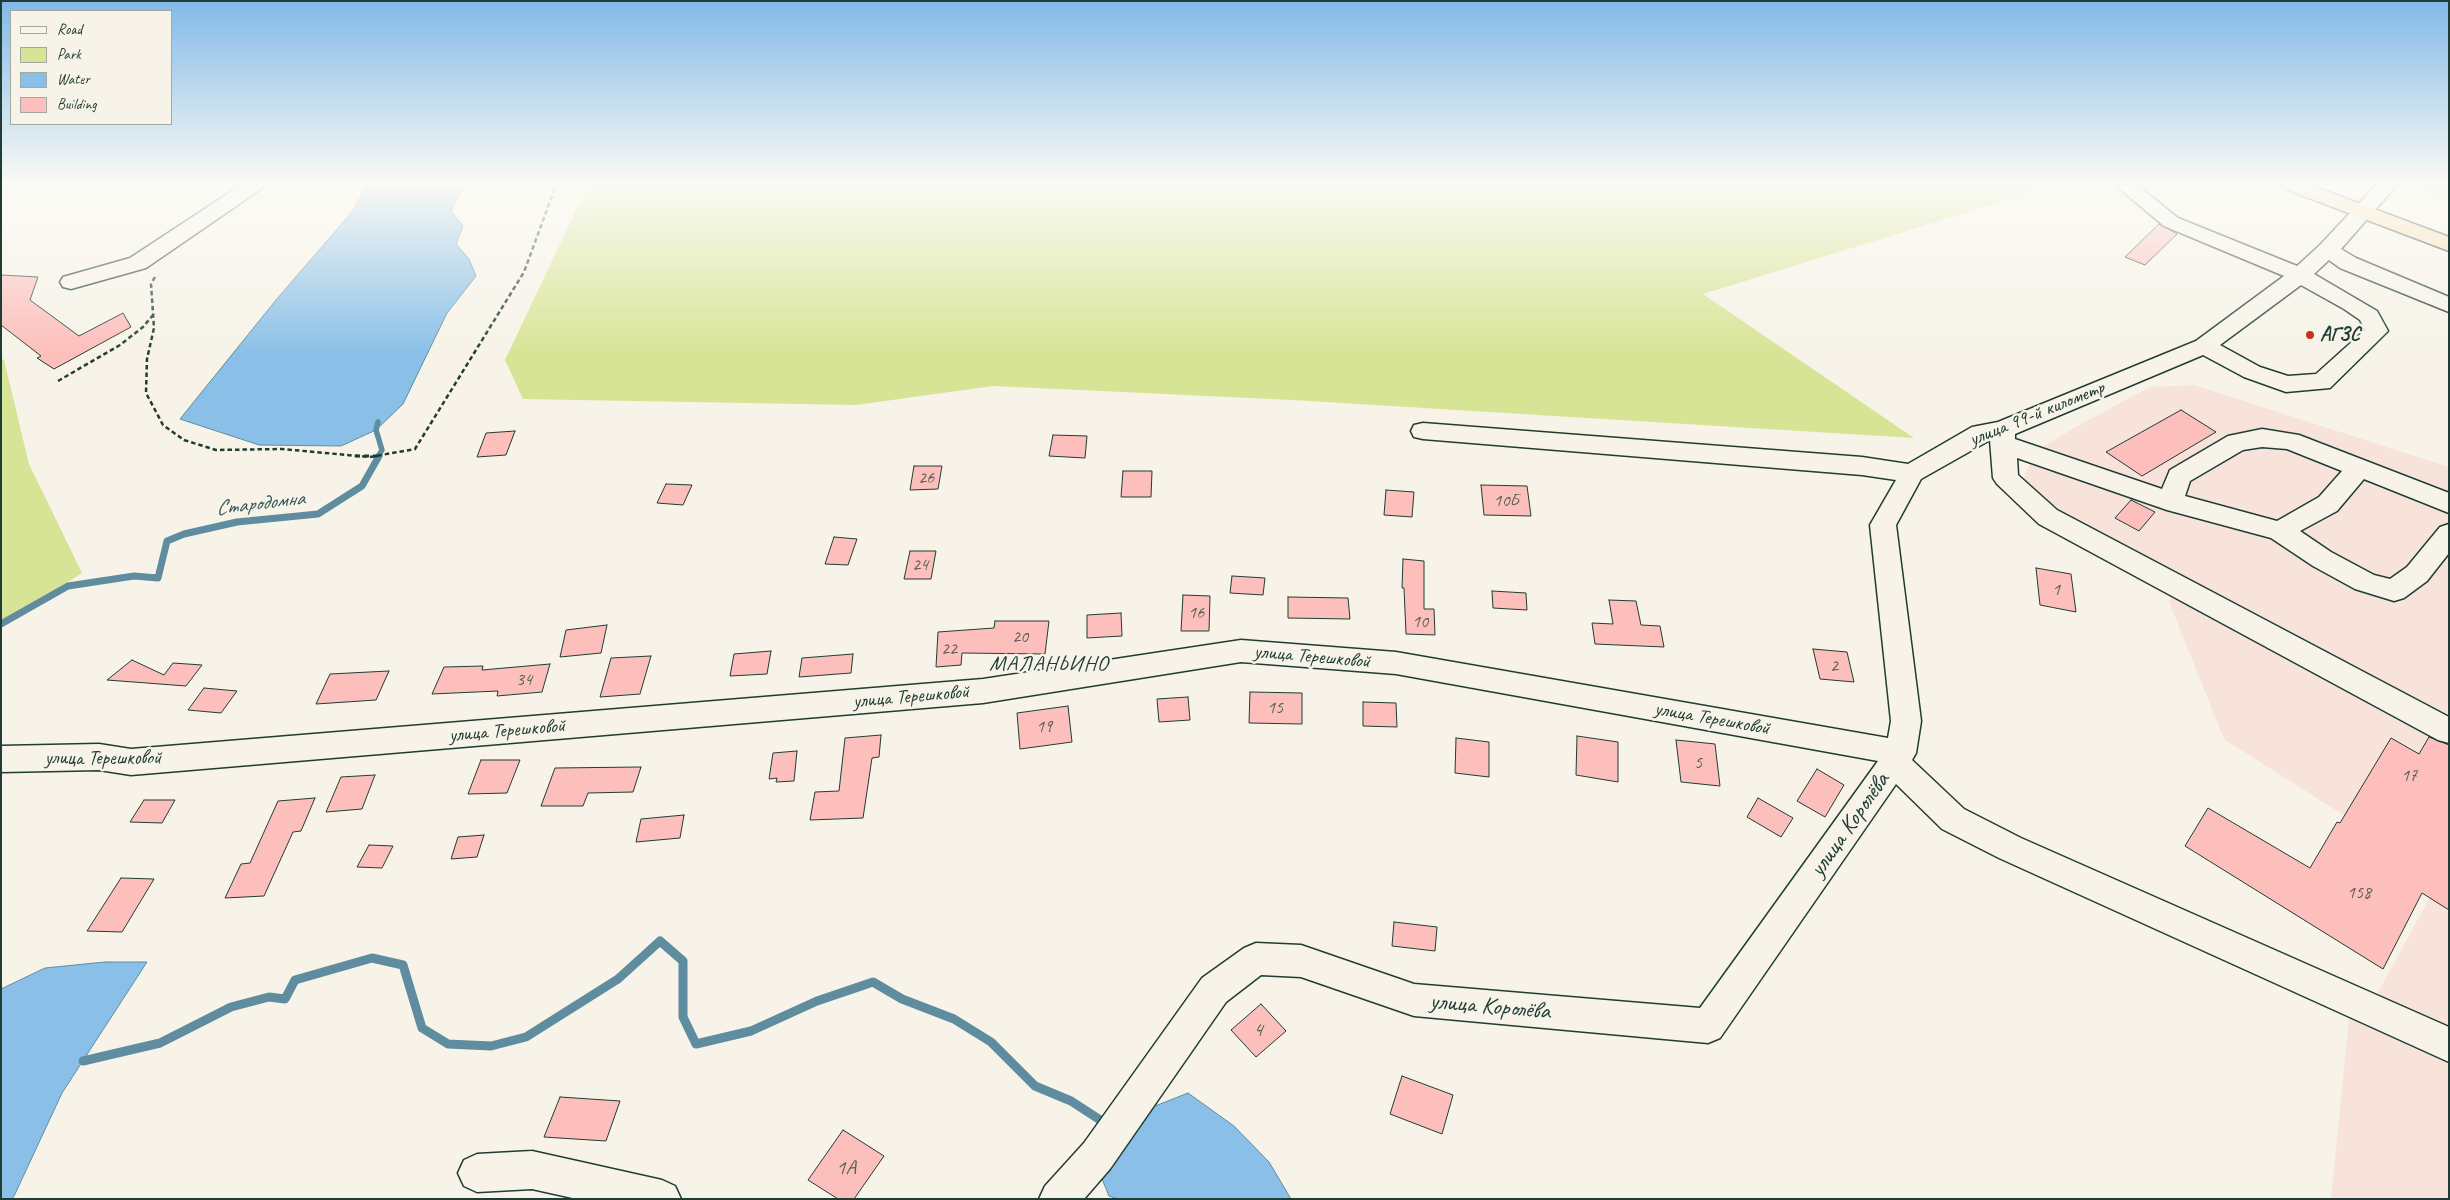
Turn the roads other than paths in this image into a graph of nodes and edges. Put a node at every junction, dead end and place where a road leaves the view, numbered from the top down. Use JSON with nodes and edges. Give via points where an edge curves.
{"nodes":[{"id":1,"x":171,"y":241,"type":"edge"},
{"id":2,"x":2217,"y":241,"type":"edge"},
{"id":3,"x":2336,"y":241,"type":"edge"},
{"id":4,"x":2328,"y":250,"type":"junction"},
{"id":5,"x":2300,"y":275,"type":"junction"},
{"id":6,"x":71,"y":282,"type":"dead end"},
{"id":7,"x":2449,"y":305,"type":"edge"},
{"id":8,"x":2204,"y":346,"type":"junction"},
{"id":9,"x":1423,"y":431,"type":"dead end"},
{"id":10,"x":2002,"y":437,"type":"junction"},
{"id":11,"x":2360,"y":466,"type":"junction"},
{"id":12,"x":1912,"y":473,"type":"junction"},
{"id":13,"x":2170,"y":501,"type":"junction"},
{"id":14,"x":2449,"y":504,"type":"edge"},
{"id":15,"x":2280,"y":531,"type":"junction"},
{"id":16,"x":2449,"y":534,"type":"edge"},
{"id":17,"x":2449,"y":731,"type":"edge"},
{"id":18,"x":1898,"y":758,"type":"junction"},
{"id":19,"x":1,"y":760,"type":"edge"},
{"id":20,"x":2449,"y":1045,"type":"edge"},
{"id":21,"x":477,"y":1173,"type":"dead end"},
{"id":22,"x":662,"y":1199,"type":"edge"},
{"id":23,"x":1058,"y":1199,"type":"edge"}],
"edges":[{"from":1,"to":6,"type":"street","via":[[138,263]]},
{"from":2,"to":5,"type":"street"},
{"from":3,"to":4,"type":"street","name":"улица 99-й километр"},
{"from":4,"to":5,"type":"street","name":"улица 99-й километр"},
{"from":4,"to":7,"type":"street","via":[[2348,263]]},
{"from":5,"to":8,"type":"street","name":"улица 99-й километр"},
{"from":5,"to":8,"type":"street","via":[[2369,316],[2377,331],[2322,382],[2286,384],[2252,372]]},
{"from":8,"to":10,"type":"street","name":"улица 99-й километр"},
{"from":9,"to":12,"type":"street","via":[[1862,466]]},
{"from":10,"to":12,"type":"street","name":"улица 99-й километр","via":[[1981,433]]},
{"from":10,"to":13,"type":"street"},
{"from":10,"to":17,"type":"street","via":[[2006,478],[2048,517]]},
{"from":11,"to":13,"type":"street","via":[[2290,441],[2262,438],[2237,442],[2179,476]]},
{"from":11,"to":14,"type":"street"},
{"from":11,"to":15,"type":"street","via":[[2328,504]]},
{"from":12,"to":18,"type":"street","via":[[1883,525],[1906,721]]},
{"from":13,"to":15,"type":"street"},
{"from":15,"to":16,"type":"street","via":[[2365,582],[2394,591],[2417,574]]},
{"from":18,"to":19,"type":"street","name":"улица Терешковой","via":[[1396,663],[1241,651],[983,691],[131,762],[99,757]]},
{"from":18,"to":20,"type":"street","via":[[1953,819],[2010,848]]},
{"from":18,"to":23,"type":"street","name":"улица Королёва","via":[[1708,1026],[1414,1000],[1300,961],[1256,959],[1214,990],[1097,1156]]},
{"from":21,"to":22,"type":"street","via":[[532,1170]]}]}
